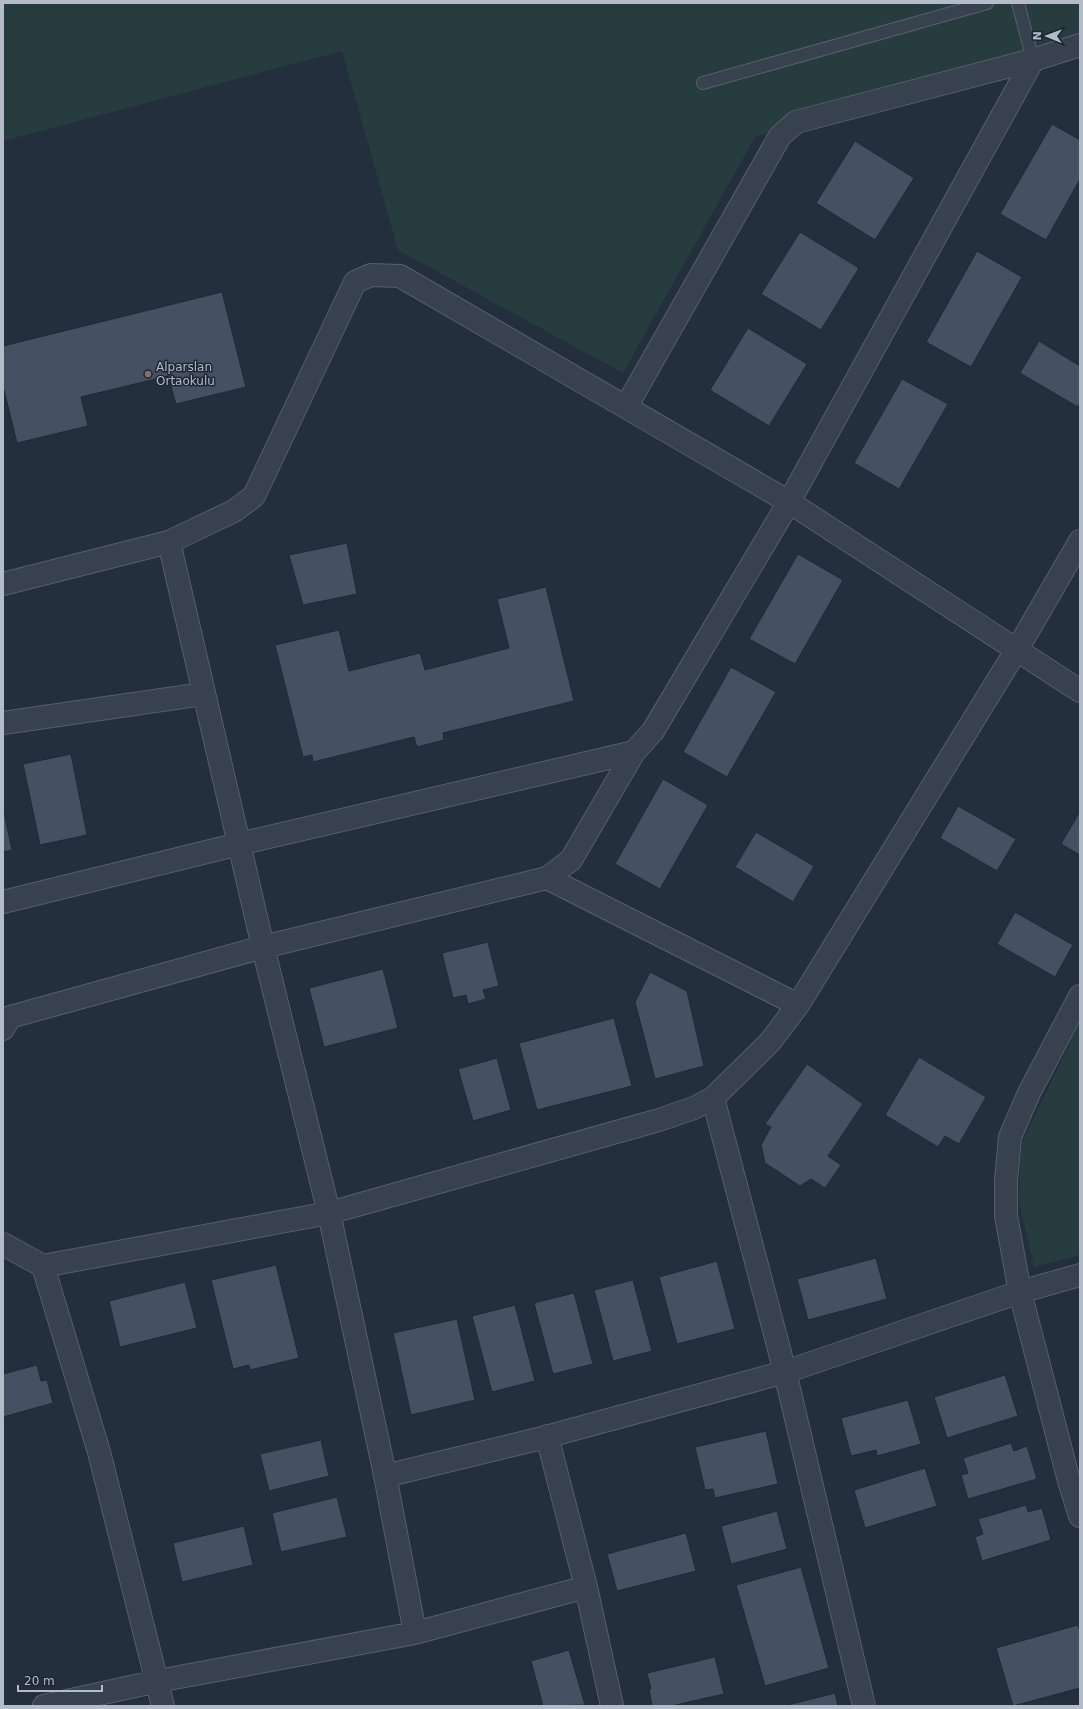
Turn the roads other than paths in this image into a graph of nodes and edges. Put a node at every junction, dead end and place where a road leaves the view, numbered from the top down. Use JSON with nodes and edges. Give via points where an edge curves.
{"nodes":[{"id":1,"x":987,"y":3,"type":"edge"},
{"id":2,"x":1018,"y":3,"type":"edge"},
{"id":3,"x":1080,"y":45,"type":"edge"},
{"id":4,"x":1033,"y":60,"type":"junction"},
{"id":5,"x":703,"y":83,"type":"dead end"},
{"id":6,"x":626,"y":407,"type":"junction"},
{"id":7,"x":789,"y":502,"type":"junction"},
{"id":8,"x":1080,"y":541,"type":"edge"},
{"id":9,"x":168,"y":542,"type":"junction"},
{"id":10,"x":3,"y":584,"type":"edge"},
{"id":11,"x":1016,"y":650,"type":"junction"},
{"id":12,"x":1080,"y":691,"type":"edge"},
{"id":13,"x":203,"y":694,"type":"junction"},
{"id":14,"x":3,"y":723,"type":"edge"},
{"id":15,"x":634,"y":752,"type":"junction"},
{"id":16,"x":239,"y":844,"type":"junction"},
{"id":17,"x":546,"y":878,"type":"junction"},
{"id":18,"x":3,"y":902,"type":"edge"},
{"id":19,"x":263,"y":947,"type":"junction"},
{"id":20,"x":1080,"y":996,"type":"edge"},
{"id":21,"x":798,"y":1005,"type":"junction"},
{"id":22,"x":5,"y":1020,"type":"edge"},
{"id":23,"x":713,"y":1098,"type":"junction"},
{"id":24,"x":329,"y":1213,"type":"junction"},
{"id":25,"x":3,"y":1244,"type":"edge"},
{"id":26,"x":44,"y":1266,"type":"junction"},
{"id":27,"x":1080,"y":1275,"type":"edge"},
{"id":28,"x":1020,"y":1292,"type":"junction"},
{"id":29,"x":785,"y":1372,"type":"junction"},
{"id":30,"x":547,"y":1436,"type":"junction"},
{"id":31,"x":384,"y":1476,"type":"junction"},
{"id":32,"x":1075,"y":1480,"type":"edge"},
{"id":33,"x":1080,"y":1516,"type":"edge"},
{"id":34,"x":586,"y":1587,"type":"junction"},
{"id":35,"x":415,"y":1633,"type":"junction"},
{"id":36,"x":158,"y":1681,"type":"junction"},
{"id":37,"x":44,"y":1706,"type":"edge"},
{"id":38,"x":163,"y":1706,"type":"edge"},
{"id":39,"x":612,"y":1706,"type":"edge"},
{"id":40,"x":864,"y":1706,"type":"edge"}],
"edges":[{"from":1,"to":5,"type":"lane"},
{"from":2,"to":4,"type":"lane"},
{"from":3,"to":4,"type":"street"},
{"from":4,"to":6,"type":"street","via":[[796,122],[780,136]]},
{"from":4,"to":7,"type":"street"},
{"from":6,"to":7,"type":"street"},
{"from":6,"to":9,"type":"street","via":[[400,276],[371,275],[354,282],[254,496],[234,511]]},
{"from":7,"to":11,"type":"street"},
{"from":7,"to":15,"type":"street","via":[[653,731]]},
{"from":8,"to":11,"type":"street"},
{"from":9,"to":10,"type":"street"},
{"from":9,"to":13,"type":"street"},
{"from":11,"to":12,"type":"street"},
{"from":11,"to":21,"type":"street"},
{"from":13,"to":14,"type":"street"},
{"from":13,"to":16,"type":"street"},
{"from":15,"to":16,"type":"street"},
{"from":15,"to":17,"type":"street","via":[[571,860]]},
{"from":16,"to":18,"type":"street"},
{"from":16,"to":19,"type":"street"},
{"from":17,"to":19,"type":"street"},
{"from":17,"to":21,"type":"street"},
{"from":19,"to":22,"type":"street"},
{"from":19,"to":24,"type":"street"},
{"from":20,"to":28,"type":"street","via":[[1029,1093],[1010,1137],[1006,1216]]},
{"from":21,"to":23,"type":"street","via":[[770,1042]]},
{"from":23,"to":24,"type":"street","via":[[694,1108],[659,1120]]},
{"from":23,"to":29,"type":"street"},
{"from":24,"to":26,"type":"street"},
{"from":24,"to":31,"type":"street"},
{"from":25,"to":26,"type":"street"},
{"from":26,"to":36,"type":"street","via":[[98,1452]]},
{"from":27,"to":28,"type":"street"},
{"from":28,"to":29,"type":"street"},
{"from":28,"to":32,"type":"street"},
{"from":29,"to":30,"type":"street"},
{"from":29,"to":40,"type":"street"},
{"from":30,"to":31,"type":"street"},
{"from":30,"to":34,"type":"street"},
{"from":31,"to":35,"type":"street"},
{"from":32,"to":33,"type":"street"},
{"from":34,"to":35,"type":"street"},
{"from":34,"to":39,"type":"street"},
{"from":35,"to":36,"type":"street"},
{"from":36,"to":37,"type":"street"},
{"from":36,"to":38,"type":"street"}]}
